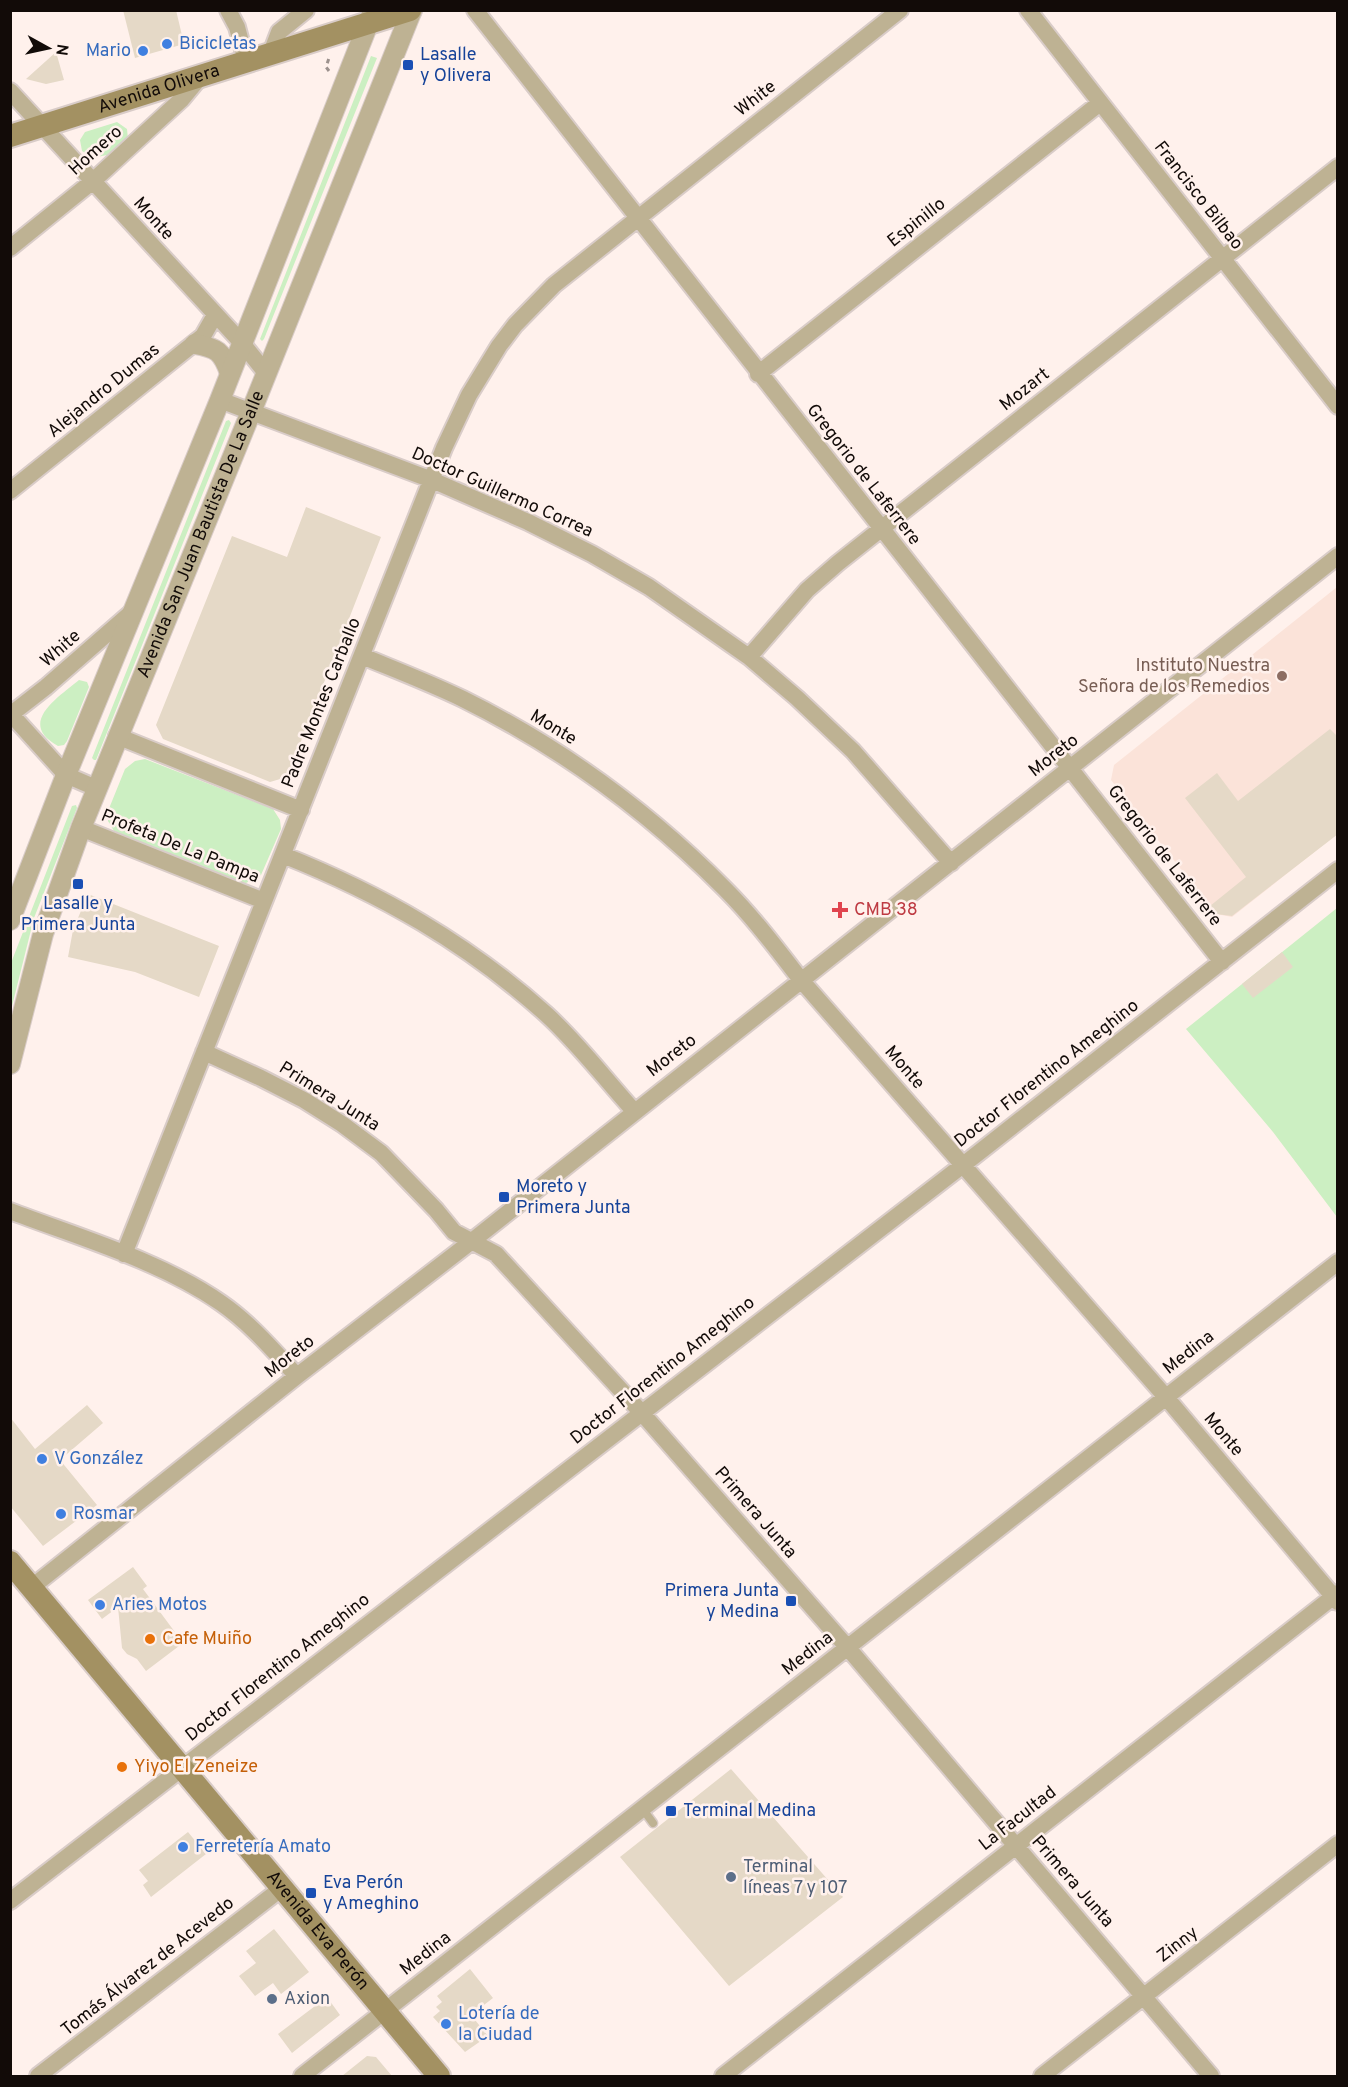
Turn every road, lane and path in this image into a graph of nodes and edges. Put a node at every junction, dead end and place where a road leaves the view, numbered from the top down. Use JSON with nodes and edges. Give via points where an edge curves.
{"nodes":[{"id":1,"x":228,"y":10,"type":"edge"},
{"id":2,"x":306,"y":10,"type":"edge"},
{"id":3,"x":411,"y":10,"type":"edge"},
{"id":4,"x":475,"y":10,"type":"edge"},
{"id":5,"x":900,"y":10,"type":"edge"},
{"id":6,"x":1028,"y":10,"type":"edge"},
{"id":7,"x":370,"y":18,"type":"edge"},
{"id":8,"x":271,"y":53,"type":"junction"},
{"id":9,"x":246,"y":61,"type":"junction"},
{"id":10,"x":201,"y":76,"type":"junction"},
{"id":11,"x":10,"y":91,"type":"edge"},
{"id":12,"x":1100,"y":103,"type":"junction"},
{"id":13,"x":42,"y":126,"type":"junction"},
{"id":14,"x":10,"y":136,"type":"edge"},
{"id":15,"x":1338,"y":166,"type":"edge"},
{"id":16,"x":93,"y":181,"type":"junction"},
{"id":17,"x":636,"y":219,"type":"junction"},
{"id":18,"x":10,"y":248,"type":"edge"},
{"id":19,"x":1222,"y":258,"type":"junction"},
{"id":20,"x":215,"y":315,"type":"junction"},
{"id":21,"x":242,"y":343,"type":"junction"},
{"id":22,"x":195,"y":344,"type":"junction"},
{"id":23,"x":230,"y":373,"type":"junction"},
{"id":24,"x":266,"y":373,"type":"junction"},
{"id":25,"x":758,"y":374,"type":"junction"},
{"id":26,"x":220,"y":400,"type":"junction"},
{"id":27,"x":1338,"y":406,"type":"edge"},
{"id":28,"x":251,"y":412,"type":"junction"},
{"id":29,"x":432,"y":480,"type":"junction"},
{"id":30,"x":10,"y":491,"type":"edge"},
{"id":31,"x":881,"y":529,"type":"junction"},
{"id":32,"x":1338,"y":556,"type":"edge"},
{"id":33,"x":135,"y":609,"type":"junction"},
{"id":34,"x":362,"y":656,"type":"junction"},
{"id":35,"x":749,"y":657,"type":"junction"},
{"id":36,"x":11,"y":714,"type":"edge"},
{"id":37,"x":117,"y":736,"type":"junction"},
{"id":38,"x":1070,"y":768,"type":"junction"},
{"id":39,"x":66,"y":775,"type":"junction"},
{"id":40,"x":96,"y":788,"type":"junction"},
{"id":41,"x":301,"y":810,"type":"junction"},
{"id":42,"x":81,"y":828,"type":"junction"},
{"id":43,"x":283,"y":855,"type":"junction"},
{"id":44,"x":951,"y":863,"type":"junction"},
{"id":45,"x":1338,"y":870,"type":"edge"},
{"id":46,"x":264,"y":901,"type":"junction"},
{"id":47,"x":10,"y":920,"type":"edge"},
{"id":48,"x":1222,"y":962,"type":"junction"},
{"id":49,"x":801,"y":980,"type":"junction"},
{"id":50,"x":204,"y":1052,"type":"junction"},
{"id":51,"x":10,"y":1064,"type":"edge"},
{"id":52,"x":634,"y":1112,"type":"junction"},
{"id":53,"x":963,"y":1165,"type":"junction"},
{"id":54,"x":10,"y":1211,"type":"edge"},
{"id":55,"x":472,"y":1241,"type":"junction"},
{"id":56,"x":124,"y":1254,"type":"junction"},
{"id":57,"x":1338,"y":1262,"type":"edge"},
{"id":58,"x":297,"y":1376,"type":"junction"},
{"id":59,"x":1165,"y":1396,"type":"junction"},
{"id":60,"x":641,"y":1412,"type":"junction"},
{"id":61,"x":10,"y":1563,"type":"edge"},
{"id":62,"x":32,"y":1587,"type":"junction"},
{"id":63,"x":1336,"y":1597,"type":"edge"},
{"id":64,"x":848,"y":1648,"type":"junction"},
{"id":65,"x":181,"y":1768,"type":"junction"},
{"id":66,"x":642,"y":1808,"type":"junction"},
{"id":67,"x":653,"y":1822,"type":"dead end"},
{"id":68,"x":1338,"y":1844,"type":"edge"},
{"id":69,"x":1016,"y":1846,"type":"junction"},
{"id":70,"x":282,"y":1888,"type":"junction"},
{"id":71,"x":10,"y":1901,"type":"edge"},
{"id":72,"x":1144,"y":1996,"type":"junction"},
{"id":73,"x":384,"y":2012,"type":"junction"},
{"id":74,"x":38,"y":2076,"type":"edge"},
{"id":75,"x":302,"y":2076,"type":"edge"},
{"id":76,"x":439,"y":2076,"type":"edge"},
{"id":77,"x":723,"y":2076,"type":"edge"},
{"id":78,"x":1042,"y":2076,"type":"edge"},
{"id":79,"x":1211,"y":2076,"type":"edge"}],
"edges":[{"from":1,"to":9,"type":"street"},
{"from":2,"to":8,"type":"street","via":[[279,32]]},
{"from":3,"to":7,"type":"main road","name":"Avenida Olivera"},
{"from":3,"to":24,"type":"street","name":"Avenida San Juan Bautista De La Salle"},
{"from":4,"to":17,"type":"street","name":"Gregorio de Laferrere"},
{"from":5,"to":17,"type":"street","name":"White"},
{"from":6,"to":12,"type":"street","name":"Francisco Bilbao"},
{"from":7,"to":8,"type":"main road","name":"Avenida Olivera"},
{"from":7,"to":21,"type":"street","name":"Avenida San Juan Bautista De La Salle"},
{"from":8,"to":9,"type":"main road","name":"Avenida Olivera"},
{"from":9,"to":10,"type":"main road","name":"Avenida Olivera"},
{"from":10,"to":13,"type":"main road","name":"Avenida Olivera"},
{"from":10,"to":16,"type":"street","name":"Homero","via":[[182,99]]},
{"from":11,"to":13,"type":"street","name":"Monte"},
{"from":12,"to":19,"type":"street","name":"Francisco Bilbao"},
{"from":12,"to":25,"type":"street","name":"Espinillo"},
{"from":13,"to":14,"type":"main road","name":"Avenida Olivera"},
{"from":13,"to":16,"type":"street","name":"Monte"},
{"from":15,"to":19,"type":"street","name":"Mozart"},
{"from":16,"to":18,"type":"street","name":"Homero"},
{"from":16,"to":20,"type":"street","name":"Monte"},
{"from":17,"to":25,"type":"street","name":"Gregorio de Laferrere"},
{"from":17,"to":29,"type":"street","name":"Padre Montes Carballo","via":[[554,285],[515,325],[480,374]]},
{"from":19,"to":27,"type":"street","name":"Francisco Bilbao"},
{"from":19,"to":31,"type":"street","name":"Mozart"},
{"from":20,"to":21,"type":"street","name":"Monte"},
{"from":20,"to":22,"type":"street","name":"Alejandro Dumas"},
{"from":21,"to":23,"type":"street","name":"Avenida San Juan Bautista De La Salle"},
{"from":21,"to":24,"type":"street","name":"Monte"},
{"from":22,"to":23,"type":"street","via":[[220,352]]},
{"from":22,"to":30,"type":"street","name":"Alejandro Dumas"},
{"from":23,"to":26,"type":"street","name":"Avenida San Juan Bautista De La Salle"},
{"from":24,"to":28,"type":"street","name":"Avenida San Juan Bautista De La Salle"},
{"from":25,"to":31,"type":"street","name":"Gregorio de Laferrere"},
{"from":26,"to":28,"type":"street","name":"Doctor Guillermo Correa"},
{"from":26,"to":33,"type":"street","name":"Avenida San Juan Bautista De La Salle"},
{"from":28,"to":29,"type":"street","name":"Doctor Guillermo Correa"},
{"from":28,"to":37,"type":"street","name":"Avenida San Juan Bautista De La Salle"},
{"from":29,"to":34,"type":"street","name":"Padre Montes Carballo"},
{"from":29,"to":35,"type":"street","name":"Doctor Guillermo Correa","via":[[592,554],[672,602]]},
{"from":31,"to":35,"type":"street","name":"Mozart","via":[[807,590]]},
{"from":31,"to":38,"type":"street","name":"Gregorio de Laferrere"},
{"from":32,"to":38,"type":"street","name":"Moreto"},
{"from":33,"to":36,"type":"street","name":"White"},
{"from":33,"to":39,"type":"street","name":"Avenida San Juan Bautista De La Salle"},
{"from":34,"to":41,"type":"street","name":"Padre Montes Carballo"},
{"from":34,"to":49,"type":"street","name":"Monte","via":[[491,713],[616,793],[725,889]]},
{"from":35,"to":44,"type":"street","name":"Doctor Guillermo Correa","via":[[853,751]]},
{"from":36,"to":39,"type":"street"},
{"from":37,"to":40,"type":"street","name":"Avenida San Juan Bautista De La Salle"},
{"from":37,"to":41,"type":"street"},
{"from":38,"to":44,"type":"street","name":"Moreto"},
{"from":38,"to":48,"type":"street","name":"Gregorio de Laferrere"},
{"from":39,"to":40,"type":"street"},
{"from":39,"to":47,"type":"street","name":"Avenida San Juan Bautista De La Salle"},
{"from":40,"to":42,"type":"street","name":"Avenida San Juan Bautista De La Salle"},
{"from":41,"to":43,"type":"street","name":"Padre Montes Carballo"},
{"from":42,"to":46,"type":"street","name":"Profeta De La Pampa"},
{"from":42,"to":51,"type":"street","name":"Avenida San Juan Bautista De La Salle","via":[[44,934]]},
{"from":43,"to":46,"type":"street","name":"Padre Montes Carballo"},
{"from":43,"to":52,"type":"street","via":[[397,907],[471,953],[570,1038]]},
{"from":44,"to":49,"type":"street","name":"Moreto"},
{"from":45,"to":48,"type":"street","name":"Doctor Florentino Ameghino"},
{"from":46,"to":50,"type":"street","name":"Padre Montes Carballo"},
{"from":48,"to":53,"type":"street","name":"Doctor Florentino Ameghino"},
{"from":49,"to":52,"type":"street","name":"Moreto"},
{"from":49,"to":53,"type":"street","name":"Monte"},
{"from":50,"to":55,"type":"street","name":"Primera Junta","via":[[261,1077],[342,1124],[381,1154],[454,1232]]},
{"from":50,"to":56,"type":"street","name":"Padre Montes Carballo"},
{"from":52,"to":55,"type":"street","name":"Moreto"},
{"from":53,"to":59,"type":"street","name":"Monte"},
{"from":53,"to":60,"type":"street","name":"Doctor Florentino Ameghino"},
{"from":54,"to":56,"type":"street"},
{"from":55,"to":58,"type":"street","name":"Moreto"},
{"from":55,"to":60,"type":"street","name":"Primera Junta","via":[[496,1254]]},
{"from":56,"to":58,"type":"street","via":[[205,1292],[267,1344]]},
{"from":57,"to":59,"type":"street","name":"Medina"},
{"from":58,"to":62,"type":"street","name":"Moreto"},
{"from":59,"to":63,"type":"street","name":"Monte"},
{"from":59,"to":64,"type":"street","name":"Medina"},
{"from":60,"to":64,"type":"street","name":"Primera Junta"},
{"from":60,"to":65,"type":"street","name":"Doctor Florentino Ameghino"},
{"from":61,"to":62,"type":"main road","name":"Avenida Eva Perón"},
{"from":62,"to":65,"type":"main road","name":"Avenida Eva Perón"},
{"from":63,"to":69,"type":"street","name":"La Facultad"},
{"from":64,"to":66,"type":"street","name":"Medina"},
{"from":64,"to":69,"type":"street","name":"Primera Junta"},
{"from":65,"to":70,"type":"main road","name":"Avenida Eva Perón"},
{"from":65,"to":71,"type":"street","name":"Doctor Florentino Ameghino"},
{"from":66,"to":67,"type":"lane"},
{"from":66,"to":73,"type":"street","name":"Medina"},
{"from":68,"to":72,"type":"street","name":"Zinny"},
{"from":69,"to":72,"type":"street","name":"Primera Junta"},
{"from":69,"to":77,"type":"street","name":"La Facultad"},
{"from":70,"to":73,"type":"main road","name":"Avenida Eva Perón"},
{"from":70,"to":74,"type":"street","name":"Tomás Álvarez de Acevedo"},
{"from":72,"to":78,"type":"street","name":"Zinny"},
{"from":72,"to":79,"type":"street","name":"Primera Junta"},
{"from":73,"to":75,"type":"street","name":"Medina"},
{"from":73,"to":76,"type":"main road","name":"Avenida Eva Perón"}]}
